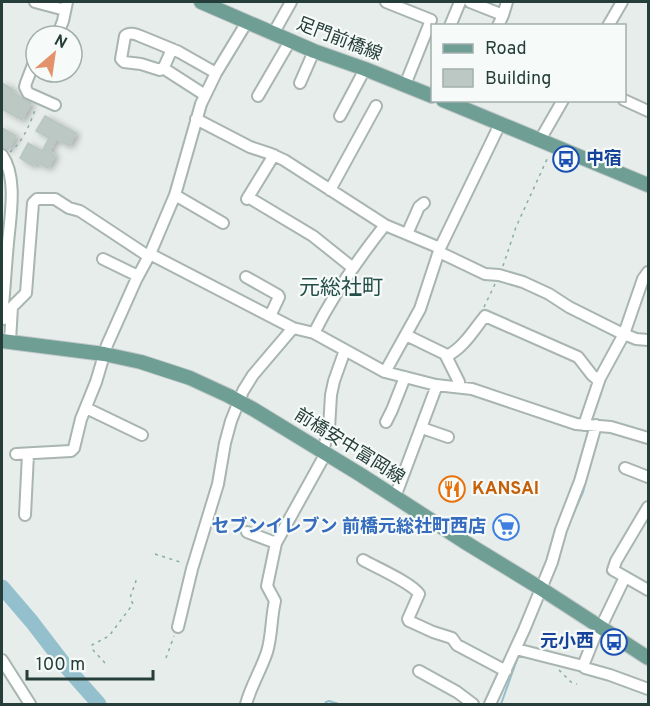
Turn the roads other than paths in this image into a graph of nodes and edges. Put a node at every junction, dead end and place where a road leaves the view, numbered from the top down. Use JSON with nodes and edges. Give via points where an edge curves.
{"nodes":[{"id":1,"x":35,"y":2,"type":"edge"},
{"id":2,"x":201,"y":2,"type":"edge"},
{"id":3,"x":291,"y":2,"type":"edge"},
{"id":4,"x":386,"y":2,"type":"edge"},
{"id":5,"x":460,"y":2,"type":"edge"},
{"id":6,"x":470,"y":2,"type":"edge"},
{"id":7,"x":507,"y":2,"type":"edge"},
{"id":8,"x":622,"y":2,"type":"edge"},
{"id":9,"x":66,"y":6,"type":"edge"},
{"id":10,"x":503,"y":15,"type":"junction"},
{"id":11,"x":431,"y":21,"type":"junction"},
{"id":12,"x":247,"y":22,"type":"junction"},
{"id":13,"x":62,"y":24,"type":"edge"},
{"id":14,"x":439,"y":24,"type":"edge"},
{"id":15,"x":451,"y":24,"type":"edge"},
{"id":16,"x":499,"y":24,"type":"edge"},
{"id":17,"x":609,"y":24,"type":"edge"},
{"id":18,"x":273,"y":34,"type":"junction"},
{"id":19,"x":290,"y":41,"type":"junction"},
{"id":20,"x":172,"y":49,"type":"junction"},
{"id":21,"x":314,"y":51,"type":"junction"},
{"id":22,"x":163,"y":68,"type":"junction"},
{"id":23,"x":366,"y":69,"type":"junction"},
{"id":24,"x":216,"y":73,"type":"junction"},
{"id":25,"x":300,"y":83,"type":"dead end"},
{"id":26,"x":25,"y":84,"type":"edge"},
{"id":27,"x":405,"y":85,"type":"junction"},
{"id":28,"x":205,"y":95,"type":"junction"},
{"id":29,"x":258,"y":96,"type":"dead end"},
{"id":30,"x":431,"y":96,"type":"edge"},
{"id":31,"x":626,"y":101,"type":"edge"},
{"id":32,"x":562,"y":102,"type":"edge"},
{"id":33,"x":458,"y":103,"type":"edge"},
{"id":34,"x":55,"y":105,"type":"dead end"},
{"id":35,"x":376,"y":106,"type":"dead end"},
{"id":36,"x":648,"y":111,"type":"edge"},
{"id":37,"x":340,"y":116,"type":"dead end"},
{"id":38,"x":196,"y":119,"type":"junction"},
{"id":39,"x":500,"y":124,"type":"junction"},
{"id":40,"x":540,"y":140,"type":"junction"},
{"id":41,"x":274,"y":155,"type":"junction"},
{"id":42,"x":2,"y":156,"type":"edge"},
{"id":43,"x":648,"y":185,"type":"edge"},
{"id":44,"x":330,"y":190,"type":"junction"},
{"id":45,"x":175,"y":195,"type":"junction"},
{"id":46,"x":424,"y":203,"type":"dead end"},
{"id":47,"x":223,"y":224,"type":"dead end"},
{"id":48,"x":385,"y":225,"type":"junction"},
{"id":49,"x":407,"y":234,"type":"junction"},
{"id":50,"x":440,"y":250,"type":"junction"},
{"id":51,"x":150,"y":254,"type":"junction"},
{"id":52,"x":103,"y":259,"type":"dead end"},
{"id":53,"x":353,"y":268,"type":"junction"},
{"id":54,"x":648,"y":272,"type":"edge"},
{"id":55,"x":138,"y":276,"type":"junction"},
{"id":56,"x":246,"y":277,"type":"dead end"},
{"id":57,"x":270,"y":316,"type":"junction"},
{"id":58,"x":293,"y":328,"type":"junction"},
{"id":59,"x":314,"y":333,"type":"junction"},
{"id":60,"x":624,"y":334,"type":"junction"},
{"id":61,"x":406,"y":335,"type":"junction"},
{"id":62,"x":648,"y":340,"type":"edge"},
{"id":63,"x":5,"y":341,"type":"edge"},
{"id":64,"x":345,"y":350,"type":"junction"},
{"id":65,"x":104,"y":354,"type":"junction"},
{"id":66,"x":447,"y":356,"type":"junction"},
{"id":67,"x":385,"y":372,"type":"junction"},
{"id":68,"x":405,"y":377,"type":"junction"},
{"id":69,"x":599,"y":381,"type":"junction"},
{"id":70,"x":437,"y":385,"type":"junction"},
{"id":71,"x":459,"y":386,"type":"junction"},
{"id":72,"x":240,"y":401,"type":"junction"},
{"id":73,"x":86,"y":408,"type":"junction"},
{"id":74,"x":386,"y":422,"type":"dead end"},
{"id":75,"x":584,"y":424,"type":"junction"},
{"id":76,"x":596,"y":425,"type":"junction"},
{"id":77,"x":422,"y":429,"type":"junction"},
{"id":78,"x":142,"y":435,"type":"dead end"},
{"id":79,"x":448,"y":437,"type":"dead end"},
{"id":80,"x":648,"y":438,"type":"edge"},
{"id":81,"x":324,"y":452,"type":"junction"},
{"id":82,"x":28,"y":453,"type":"junction"},
{"id":83,"x":16,"y":454,"type":"dead end"},
{"id":84,"x":626,"y":468,"type":"dead end"},
{"id":85,"x":648,"y":477,"type":"edge"},
{"id":86,"x":395,"y":497,"type":"junction"},
{"id":87,"x":648,"y":507,"type":"edge"},
{"id":88,"x":25,"y":515,"type":"dead end"},
{"id":89,"x":247,"y":532,"type":"dead end"},
{"id":90,"x":276,"y":543,"type":"junction"},
{"id":91,"x":363,"y":560,"type":"dead end"},
{"id":92,"x":625,"y":577,"type":"junction"},
{"id":93,"x":540,"y":588,"type":"junction"},
{"id":94,"x":648,"y":590,"type":"edge"},
{"id":95,"x":178,"y":627,"type":"road end"},
{"id":96,"x":600,"y":627,"type":"junction"},
{"id":97,"x":516,"y":649,"type":"junction"},
{"id":98,"x":648,"y":658,"type":"edge"},
{"id":99,"x":2,"y":660,"type":"edge"},
{"id":100,"x":583,"y":666,"type":"junction"},
{"id":101,"x":419,"y":671,"type":"dead end"},
{"id":102,"x":506,"y":671,"type":"junction"},
{"id":103,"x":648,"y":689,"type":"edge"},
{"id":104,"x":30,"y":705,"type":"edge"},
{"id":105,"x":246,"y":705,"type":"edge"},
{"id":106,"x":473,"y":705,"type":"edge"},
{"id":107,"x":490,"y":705,"type":"edge"}],
"edges":[{"from":1,"to":9,"type":"street"},
{"from":2,"to":12,"type":"main road","name":"足門前橋線"},
{"from":3,"to":18,"type":"street"},
{"from":4,"to":11,"type":"street"},
{"from":5,"to":15,"type":"street"},
{"from":6,"to":10,"type":"street"},
{"from":7,"to":10,"type":"street"},
{"from":8,"to":17,"type":"street"},
{"from":9,"to":13,"type":"street"},
{"from":10,"to":16,"type":"street"},
{"from":11,"to":14,"type":"street"},
{"from":11,"to":27,"type":"street"},
{"from":12,"to":18,"type":"main road","name":"足門前橋線"},
{"from":12,"to":24,"type":"street"},
{"from":18,"to":19,"type":"main road","name":"足門前橋線"},
{"from":19,"to":21,"type":"main road","name":"足門前橋線"},
{"from":19,"to":29,"type":"street"},
{"from":20,"to":22,"type":"street"},
{"from":20,"to":22,"type":"street","via":[[136,34],[125,36],[123,61],[157,70]]},
{"from":20,"to":24,"type":"street"},
{"from":21,"to":23,"type":"main road","name":"足門前橋線"},
{"from":21,"to":25,"type":"street"},
{"from":22,"to":28,"type":"street"},
{"from":23,"to":27,"type":"main road","name":"足門前橋線"},
{"from":23,"to":37,"type":"street"},
{"from":24,"to":28,"type":"street"},
{"from":26,"to":34,"type":"street","via":[[28,93]]},
{"from":27,"to":30,"type":"main road","name":"足門前橋線"},
{"from":28,"to":38,"type":"street"},
{"from":31,"to":36,"type":"street"},
{"from":32,"to":40,"type":"street"},
{"from":33,"to":39,"type":"main road"},
{"from":35,"to":44,"type":"street"},
{"from":38,"to":41,"type":"street"},
{"from":38,"to":45,"type":"street"},
{"from":39,"to":40,"type":"main road"},
{"from":39,"to":50,"type":"street"},
{"from":40,"to":43,"type":"main road"},
{"from":41,"to":44,"type":"street"},
{"from":41,"to":53,"type":"street","via":[[248,198],[313,236]]},
{"from":42,"to":63,"type":"street","via":[[10,174],[11,197],[3,305]]},
{"from":44,"to":48,"type":"street"},
{"from":45,"to":47,"type":"street"},
{"from":45,"to":51,"type":"street"},
{"from":46,"to":49,"type":"street"},
{"from":48,"to":49,"type":"street"},
{"from":48,"to":53,"type":"street"},
{"from":49,"to":50,"type":"street"},
{"from":50,"to":60,"type":"street","via":[[484,274],[535,287]]},
{"from":50,"to":61,"type":"street","via":[[420,309]]},
{"from":51,"to":55,"type":"street"},
{"from":51,"to":57,"type":"street"},
{"from":51,"to":63,"type":"street","via":[[57,200],[37,200],[33,203],[26,293],[14,304]]},
{"from":52,"to":55,"type":"street"},
{"from":53,"to":59,"type":"street"},
{"from":54,"to":60,"type":"street"},
{"from":55,"to":65,"type":"street"},
{"from":56,"to":57,"type":"street","via":[[278,295]]},
{"from":57,"to":58,"type":"street"},
{"from":58,"to":59,"type":"street"},
{"from":58,"to":72,"type":"street","via":[[253,375]]},
{"from":59,"to":64,"type":"street"},
{"from":60,"to":62,"type":"street"},
{"from":60,"to":69,"type":"street"},
{"from":61,"to":66,"type":"street"},
{"from":61,"to":67,"type":"street"},
{"from":63,"to":65,"type":"main road","name":"前橋安中富岡線"},
{"from":64,"to":67,"type":"street"},
{"from":64,"to":81,"type":"street","via":[[331,395]]},
{"from":65,"to":72,"type":"main road","name":"前橋安中富岡線","via":[[176,373]]},
{"from":65,"to":73,"type":"street"},
{"from":66,"to":69,"type":"street","via":[[468,340],[485,316],[578,357]]},
{"from":66,"to":71,"type":"street"},
{"from":67,"to":68,"type":"street"},
{"from":68,"to":70,"type":"street"},
{"from":68,"to":74,"type":"street"},
{"from":69,"to":75,"type":"street"},
{"from":70,"to":71,"type":"street"},
{"from":70,"to":77,"type":"street"},
{"from":71,"to":75,"type":"street"},
{"from":72,"to":81,"type":"main road","name":"前橋安中富岡線"},
{"from":72,"to":95,"type":"street","via":[[231,421],[218,484]]},
{"from":73,"to":78,"type":"street"},
{"from":73,"to":82,"type":"street","via":[[73,450]]},
{"from":75,"to":76,"type":"street"},
{"from":76,"to":80,"type":"street"},
{"from":76,"to":93,"type":"street","via":[[580,481]]},
{"from":77,"to":79,"type":"street"},
{"from":77,"to":86,"type":"street"},
{"from":81,"to":86,"type":"main road","name":"前橋安中富岡線"},
{"from":81,"to":90,"type":"street"},
{"from":82,"to":83,"type":"street"},
{"from":82,"to":88,"type":"street"},
{"from":84,"to":85,"type":"street"},
{"from":86,"to":93,"type":"main road","name":"前橋安中富岡線"},
{"from":87,"to":92,"type":"street","via":[[614,566]]},
{"from":89,"to":90,"type":"street"},
{"from":90,"to":105,"type":"street","via":[[267,586],[275,601],[269,643]]},
{"from":91,"to":102,"type":"street","via":[[418,591],[409,621],[452,638],[457,645]]},
{"from":92,"to":94,"type":"street"},
{"from":92,"to":96,"type":"street"},
{"from":93,"to":96,"type":"main road","name":"前橋安中富岡線"},
{"from":93,"to":97,"type":"street"},
{"from":96,"to":98,"type":"main road","name":"前橋安中富岡線"},
{"from":96,"to":100,"type":"street"},
{"from":97,"to":100,"type":"street"},
{"from":97,"to":102,"type":"street"},
{"from":99,"to":104,"type":"street"},
{"from":100,"to":103,"type":"street"},
{"from":101,"to":106,"type":"street"},
{"from":102,"to":107,"type":"street"}]}
